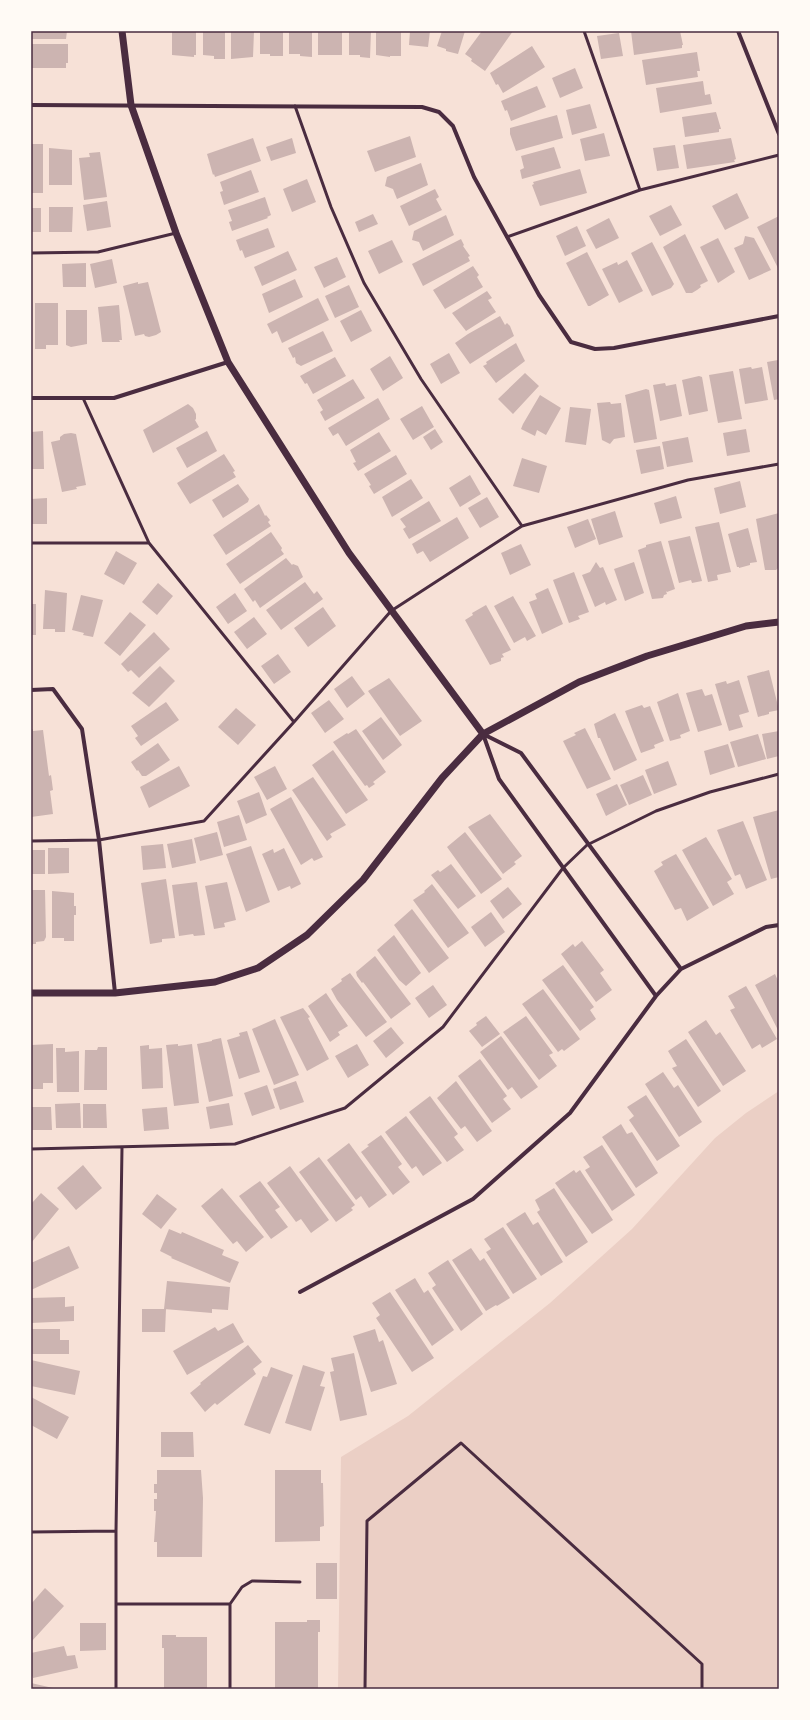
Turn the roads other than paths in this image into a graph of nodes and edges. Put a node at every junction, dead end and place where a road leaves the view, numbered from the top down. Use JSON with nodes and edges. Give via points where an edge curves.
{"nodes":[{"id":1,"x":122,"y":31,"type":"edge"},
{"id":2,"x":584,"y":31,"type":"edge"},
{"id":3,"x":738,"y":31,"type":"edge"},
{"id":4,"x":31,"y":105,"type":"edge"},
{"id":5,"x":131,"y":105,"type":"junction"},
{"id":6,"x":295,"y":106,"type":"junction"},
{"id":7,"x":779,"y":134,"type":"edge"},
{"id":8,"x":779,"y":155,"type":"edge"},
{"id":9,"x":640,"y":190,"type":"junction"},
{"id":10,"x":176,"y":233,"type":"junction"},
{"id":11,"x":507,"y":237,"type":"junction"},
{"id":12,"x":31,"y":253,"type":"edge"},
{"id":13,"x":779,"y":316,"type":"edge"},
{"id":14,"x":228,"y":362,"type":"junction"},
{"id":15,"x":31,"y":398,"type":"edge"},
{"id":16,"x":83,"y":398,"type":"junction"},
{"id":17,"x":779,"y":464,"type":"edge"},
{"id":18,"x":522,"y":526,"type":"junction"},
{"id":19,"x":31,"y":543,"type":"edge"},
{"id":20,"x":149,"y":543,"type":"junction"},
{"id":21,"x":392,"y":612,"type":"junction"},
{"id":22,"x":779,"y":622,"type":"edge"},
{"id":23,"x":31,"y":690,"type":"edge"},
{"id":24,"x":294,"y":722,"type":"junction"},
{"id":25,"x":483,"y":734,"type":"junction"},
{"id":26,"x":779,"y":774,"type":"edge"},
{"id":27,"x":100,"y":840,"type":"junction"},
{"id":28,"x":31,"y":841,"type":"edge"},
{"id":29,"x":587,"y":844,"type":"junction"},
{"id":30,"x":563,"y":868,"type":"junction"},
{"id":31,"x":779,"y":925,"type":"edge"},
{"id":32,"x":680,"y":969,"type":"junction"},
{"id":33,"x":115,"y":993,"type":"junction"},
{"id":34,"x":31,"y":994,"type":"edge"},
{"id":35,"x":656,"y":996,"type":"junction"},
{"id":36,"x":122,"y":1148,"type":"junction"},
{"id":37,"x":31,"y":1149,"type":"edge"},
{"id":38,"x":300,"y":1292,"type":"dead end"},
{"id":39,"x":116,"y":1531,"type":"junction"},
{"id":40,"x":31,"y":1532,"type":"edge"},
{"id":41,"x":300,"y":1582,"type":"dead end"},
{"id":42,"x":116,"y":1604,"type":"junction"},
{"id":43,"x":230,"y":1604,"type":"junction"},
{"id":44,"x":116,"y":1689,"type":"edge"},
{"id":45,"x":230,"y":1689,"type":"edge"},
{"id":46,"x":365,"y":1689,"type":"edge"},
{"id":47,"x":702,"y":1689,"type":"edge"}],
"edges":[{"from":1,"to":5,"type":"street"},
{"from":2,"to":9,"type":"lane"},
{"from":3,"to":7,"type":"street"},
{"from":4,"to":5,"type":"street"},
{"from":5,"to":6,"type":"street"},
{"from":5,"to":10,"type":"street"},
{"from":6,"to":11,"type":"street","via":[[422,107],[439,112],[453,126],[474,177]]},
{"from":6,"to":18,"type":"lane","via":[[332,207],[364,283],[422,379]]},
{"from":8,"to":9,"type":"lane"},
{"from":9,"to":11,"type":"lane"},
{"from":10,"to":12,"type":"lane","via":[[98,252]]},
{"from":10,"to":14,"type":"street"},
{"from":11,"to":13,"type":"street","via":[[539,295],[572,342],[595,349],[614,348]]},
{"from":14,"to":16,"type":"street","via":[[114,398]]},
{"from":14,"to":21,"type":"street","via":[[349,553]]},
{"from":15,"to":16,"type":"street"},
{"from":16,"to":20,"type":"lane"},
{"from":17,"to":18,"type":"lane","via":[[688,480]]},
{"from":18,"to":21,"type":"lane"},
{"from":19,"to":20,"type":"lane"},
{"from":20,"to":24,"type":"lane"},
{"from":21,"to":24,"type":"lane"},
{"from":21,"to":25,"type":"street"},
{"from":22,"to":25,"type":"street","via":[[746,626],[647,656],[579,682]]},
{"from":23,"to":27,"type":"street","via":[[53,689],[82,729]]},
{"from":24,"to":27,"type":"lane","via":[[204,821]]},
{"from":25,"to":29,"type":"street","via":[[521,753]]},
{"from":25,"to":30,"type":"street","via":[[499,779]]},
{"from":25,"to":33,"type":"street","via":[[442,778],[363,880],[307,936],[258,968],[215,982]]},
{"from":26,"to":29,"type":"lane","via":[[710,792],[656,811]]},
{"from":27,"to":28,"type":"lane"},
{"from":27,"to":33,"type":"street"},
{"from":29,"to":30,"type":"lane"},
{"from":29,"to":32,"type":"street"},
{"from":30,"to":35,"type":"street"},
{"from":30,"to":36,"type":"lane","via":[[443,1027],[345,1108],[235,1144]]},
{"from":31,"to":32,"type":"street","via":[[766,927]]},
{"from":32,"to":35,"type":"street"},
{"from":33,"to":34,"type":"street"},
{"from":35,"to":38,"type":"street","via":[[570,1113],[473,1199]]},
{"from":36,"to":37,"type":"lane"},
{"from":36,"to":39,"type":"lane"},
{"from":39,"to":40,"type":"lane"},
{"from":39,"to":42,"type":"lane"},
{"from":41,"to":43,"type":"lane","via":[[252,1580],[242,1587]]},
{"from":42,"to":43,"type":"lane"},
{"from":42,"to":44,"type":"lane"},
{"from":43,"to":45,"type":"lane"},
{"from":46,"to":47,"type":"lane","via":[[367,1521],[461,1443],[702,1664]]}]}
